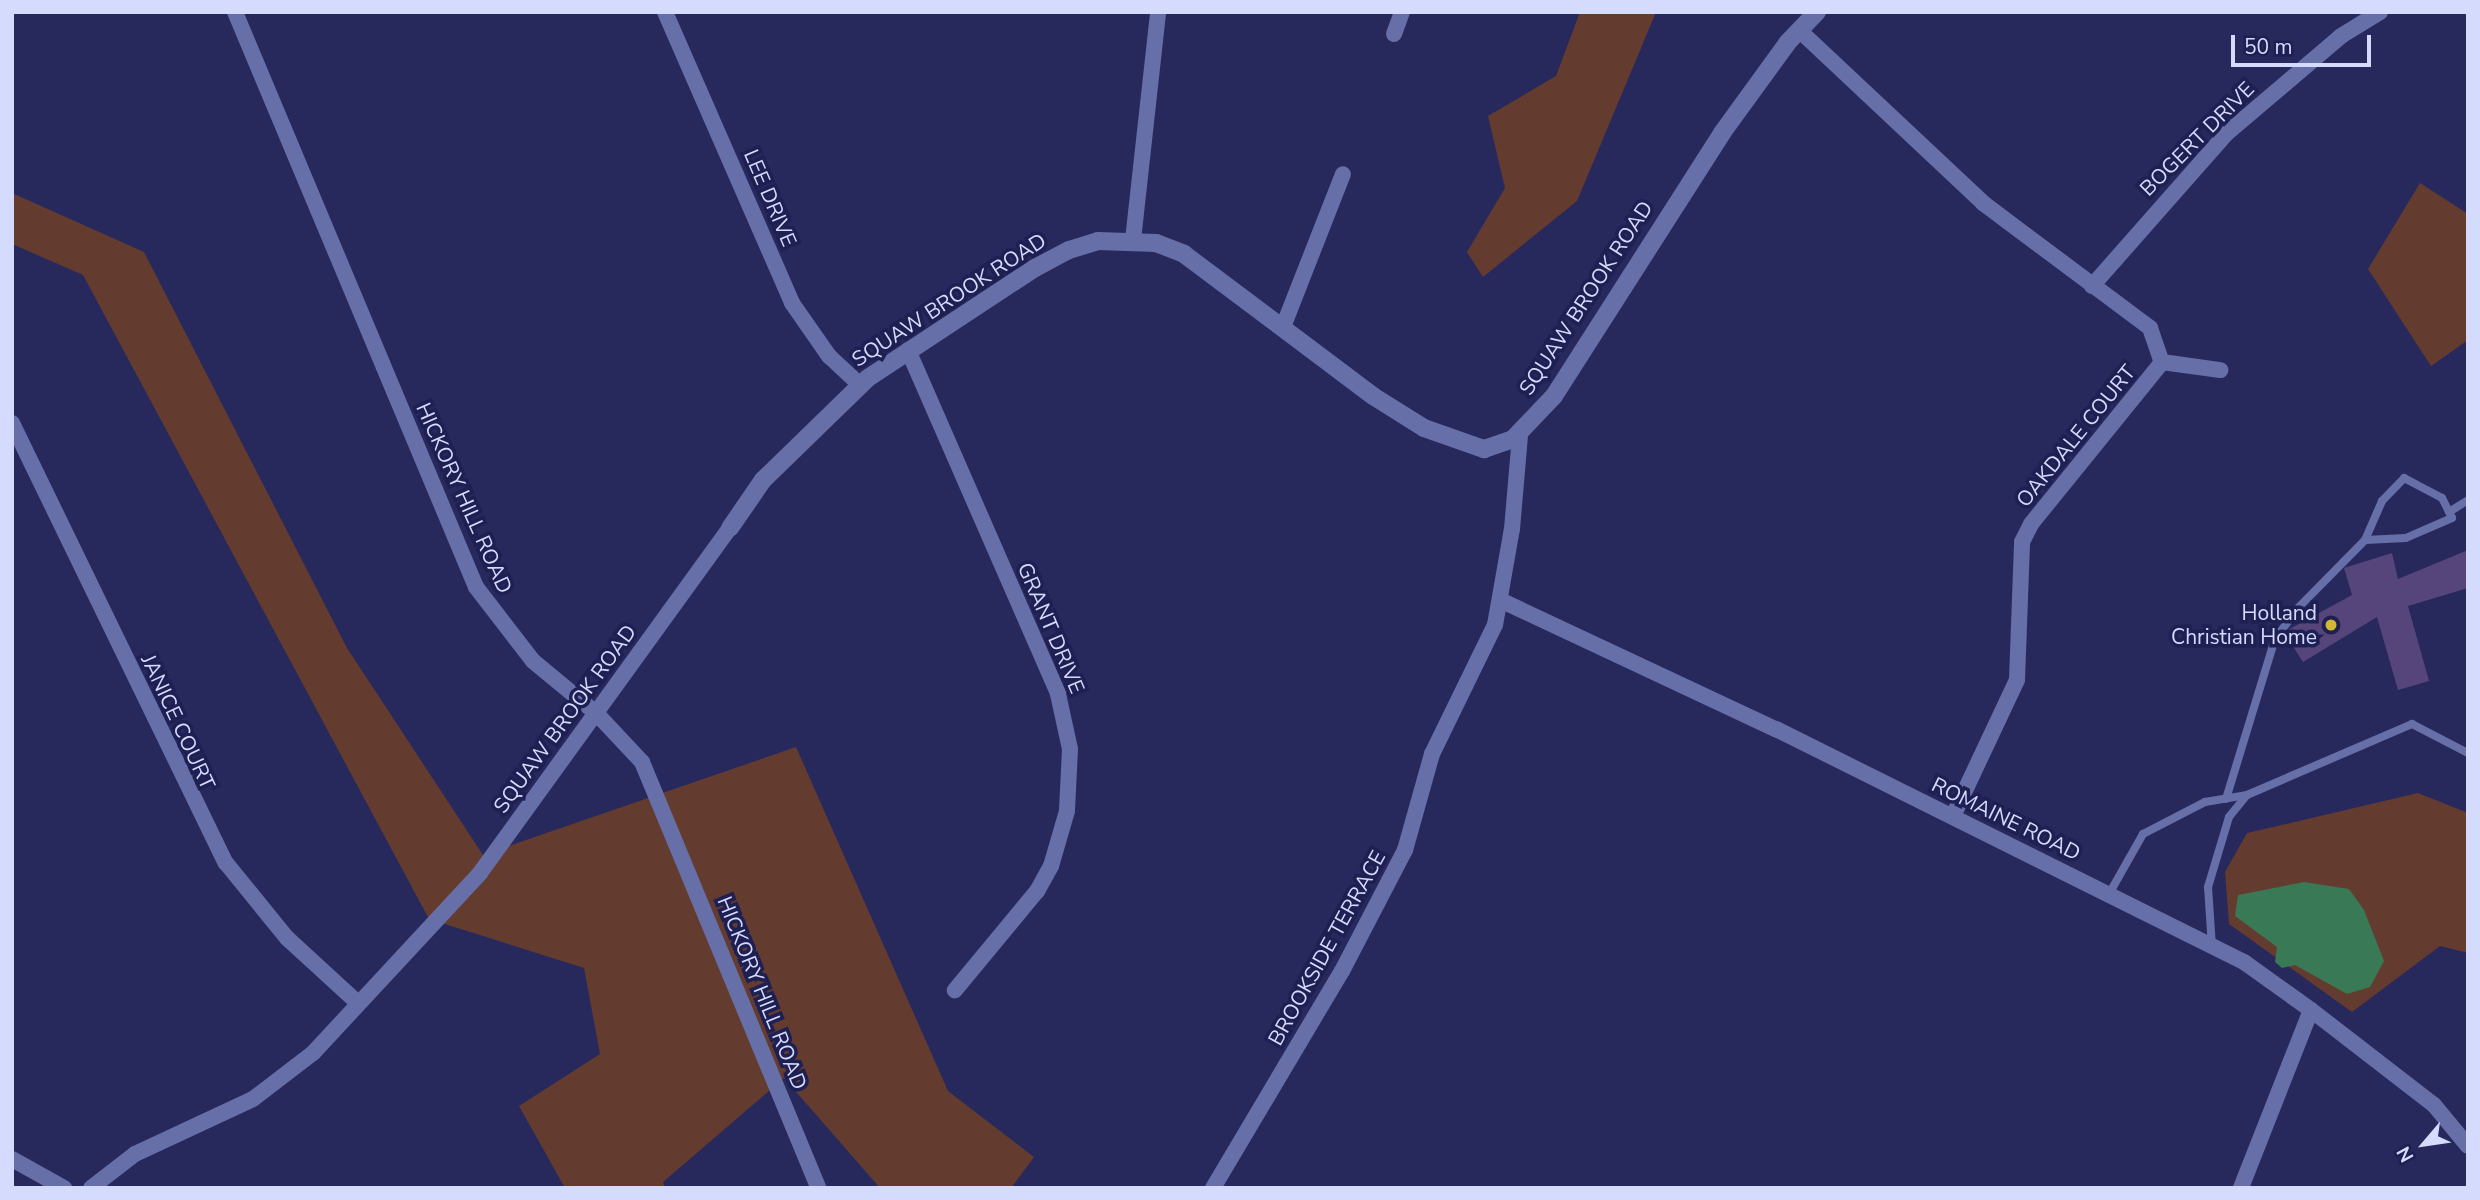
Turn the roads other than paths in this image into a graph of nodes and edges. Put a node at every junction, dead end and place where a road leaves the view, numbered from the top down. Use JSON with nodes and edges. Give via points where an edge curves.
{"nodes":[{"id":1,"x":235,"y":12,"type":"edge"},
{"id":2,"x":665,"y":12,"type":"edge"},
{"id":3,"x":1158,"y":12,"type":"edge"},
{"id":4,"x":1402,"y":12,"type":"edge"},
{"id":5,"x":1818,"y":12,"type":"edge"},
{"id":6,"x":2380,"y":12,"type":"edge"},
{"id":7,"x":1799,"y":30,"type":"junction"},
{"id":8,"x":1394,"y":34,"type":"dead end"},
{"id":9,"x":1343,"y":174,"type":"dead end"},
{"id":10,"x":1133,"y":240,"type":"junction"},
{"id":11,"x":2092,"y":286,"type":"junction"},
{"id":12,"x":1283,"y":327,"type":"junction"},
{"id":13,"x":908,"y":350,"type":"junction"},
{"id":14,"x":2162,"y":362,"type":"junction"},
{"id":15,"x":2220,"y":370,"type":"dead end"},
{"id":16,"x":860,"y":385,"type":"junction"},
{"id":17,"x":12,"y":423,"type":"edge"},
{"id":18,"x":1520,"y":435,"type":"junction"},
{"id":19,"x":2468,"y":500,"type":"edge"},
{"id":20,"x":2449,"y":512,"type":"junction"},
{"id":21,"x":730,"y":528,"type":"joint"},
{"id":22,"x":2365,"y":540,"type":"junction"},
{"id":23,"x":1500,"y":600,"type":"junction"},
{"id":24,"x":597,"y":714,"type":"junction"},
{"id":25,"x":2468,"y":752,"type":"edge"},
{"id":26,"x":2247,"y":795,"type":"junction"},
{"id":27,"x":2226,"y":799,"type":"junction"},
{"id":28,"x":1953,"y":816,"type":"junction"},
{"id":29,"x":2109,"y":894,"type":"junction"},
{"id":30,"x":2212,"y":947,"type":"junction"},
{"id":31,"x":955,"y":990,"type":"dead end"},
{"id":32,"x":358,"y":1003,"type":"junction"},
{"id":33,"x":2311,"y":1010,"type":"junction"},
{"id":34,"x":2468,"y":1146,"type":"edge"},
{"id":35,"x":12,"y":1158,"type":"edge"},
{"id":36,"x":818,"y":1186,"type":"edge"},
{"id":37,"x":64,"y":1188,"type":"edge"},
{"id":38,"x":91,"y":1188,"type":"edge"},
{"id":39,"x":1213,"y":1188,"type":"edge"},
{"id":40,"x":2241,"y":1188,"type":"edge"}],
"edges":[{"from":1,"to":24,"type":"street","name":"HICKORY HILL ROAD","via":[[476,587],[533,661]]},
{"from":2,"to":16,"type":"street","name":"LEE DRIVE","via":[[792,303],[829,356]]},
{"from":3,"to":10,"type":"street"},
{"from":4,"to":8,"type":"street"},
{"from":5,"to":7,"type":"street","name":"SQUAW BROOK ROAD"},
{"from":6,"to":11,"type":"street","name":"BOGERT DRIVE","via":[[2341,36],[2226,134]]},
{"from":7,"to":11,"type":"street","name":"OAKDALE COURT","via":[[1983,203]]},
{"from":7,"to":18,"type":"street","name":"SQUAW BROOK ROAD","via":[[1707,155],[1554,396]]},
{"from":9,"to":12,"type":"street"},
{"from":10,"to":12,"type":"street","name":"SQUAW BROOK ROAD","via":[[1184,254]]},
{"from":10,"to":13,"type":"street","name":"SQUAW BROOK ROAD","via":[[1098,241],[1069,250]]},
{"from":11,"to":14,"type":"street","name":"OAKDALE COURT","via":[[2150,328]]},
{"from":12,"to":18,"type":"street","name":"SQUAW BROOK ROAD","via":[[1373,396],[1435,433],[1484,449]]},
{"from":13,"to":16,"type":"street","name":"SQUAW BROOK ROAD"},
{"from":13,"to":31,"type":"street","name":"GRANT DRIVE","via":[[1058,694],[1070,749],[1067,811],[1051,866],[1037,891]]},
{"from":14,"to":15,"type":"street","name":"OAKDALE COURT"},
{"from":14,"to":28,"type":"street","name":"OAKDALE COURT","via":[[2031,524],[2022,542],[2022,663]]},
{"from":16,"to":21,"type":"street","name":"SQUAW BROOK ROAD","via":[[763,480]]},
{"from":17,"to":32,"type":"street","name":"JANICE COURT","via":[[226,863],[287,938]]},
{"from":18,"to":23,"type":"street","name":"BROOKSIDE TERRACE"},
{"from":19,"to":20,"type":"lane"},
{"from":20,"to":22,"type":"lane","via":[[2452,518],[2406,538]]},
{"from":20,"to":22,"type":"lane","via":[[2442,498],[2404,478],[2382,501]]},
{"from":21,"to":24,"type":"street","name":"SQUAW BROOK ROAD"},
{"from":22,"to":27,"type":"lane","via":[[2298,608],[2275,639]]},
{"from":23,"to":28,"type":"street","name":"ROMAINE ROAD"},
{"from":23,"to":39,"type":"street","name":"BROOKSIDE TERRACE","via":[[1495,625],[1432,754],[1405,850],[1391,880]]},
{"from":24,"to":32,"type":"street","name":"SQUAW BROOK ROAD","via":[[480,873]]},
{"from":24,"to":36,"type":"street","name":"HICKORY HILL ROAD","via":[[642,762]]},
{"from":25,"to":26,"type":"lane","via":[[2412,724]]},
{"from":26,"to":27,"type":"lane"},
{"from":26,"to":30,"type":"lane","via":[[2229,817],[2208,887]]},
{"from":27,"to":29,"type":"lane","via":[[2205,802],[2143,834]]},
{"from":28,"to":29,"type":"street","name":"ROMAINE ROAD"},
{"from":29,"to":30,"type":"street","name":"ROMAINE ROAD"},
{"from":30,"to":33,"type":"street","name":"ROMAINE ROAD","via":[[2244,962]]},
{"from":32,"to":38,"type":"street","name":"SQUAW BROOK ROAD","via":[[313,1052],[253,1099],[135,1154]]},
{"from":33,"to":34,"type":"street","name":"ROMAINE ROAD","via":[[2434,1105]]},
{"from":33,"to":40,"type":"street"},
{"from":35,"to":37,"type":"street"}]}
